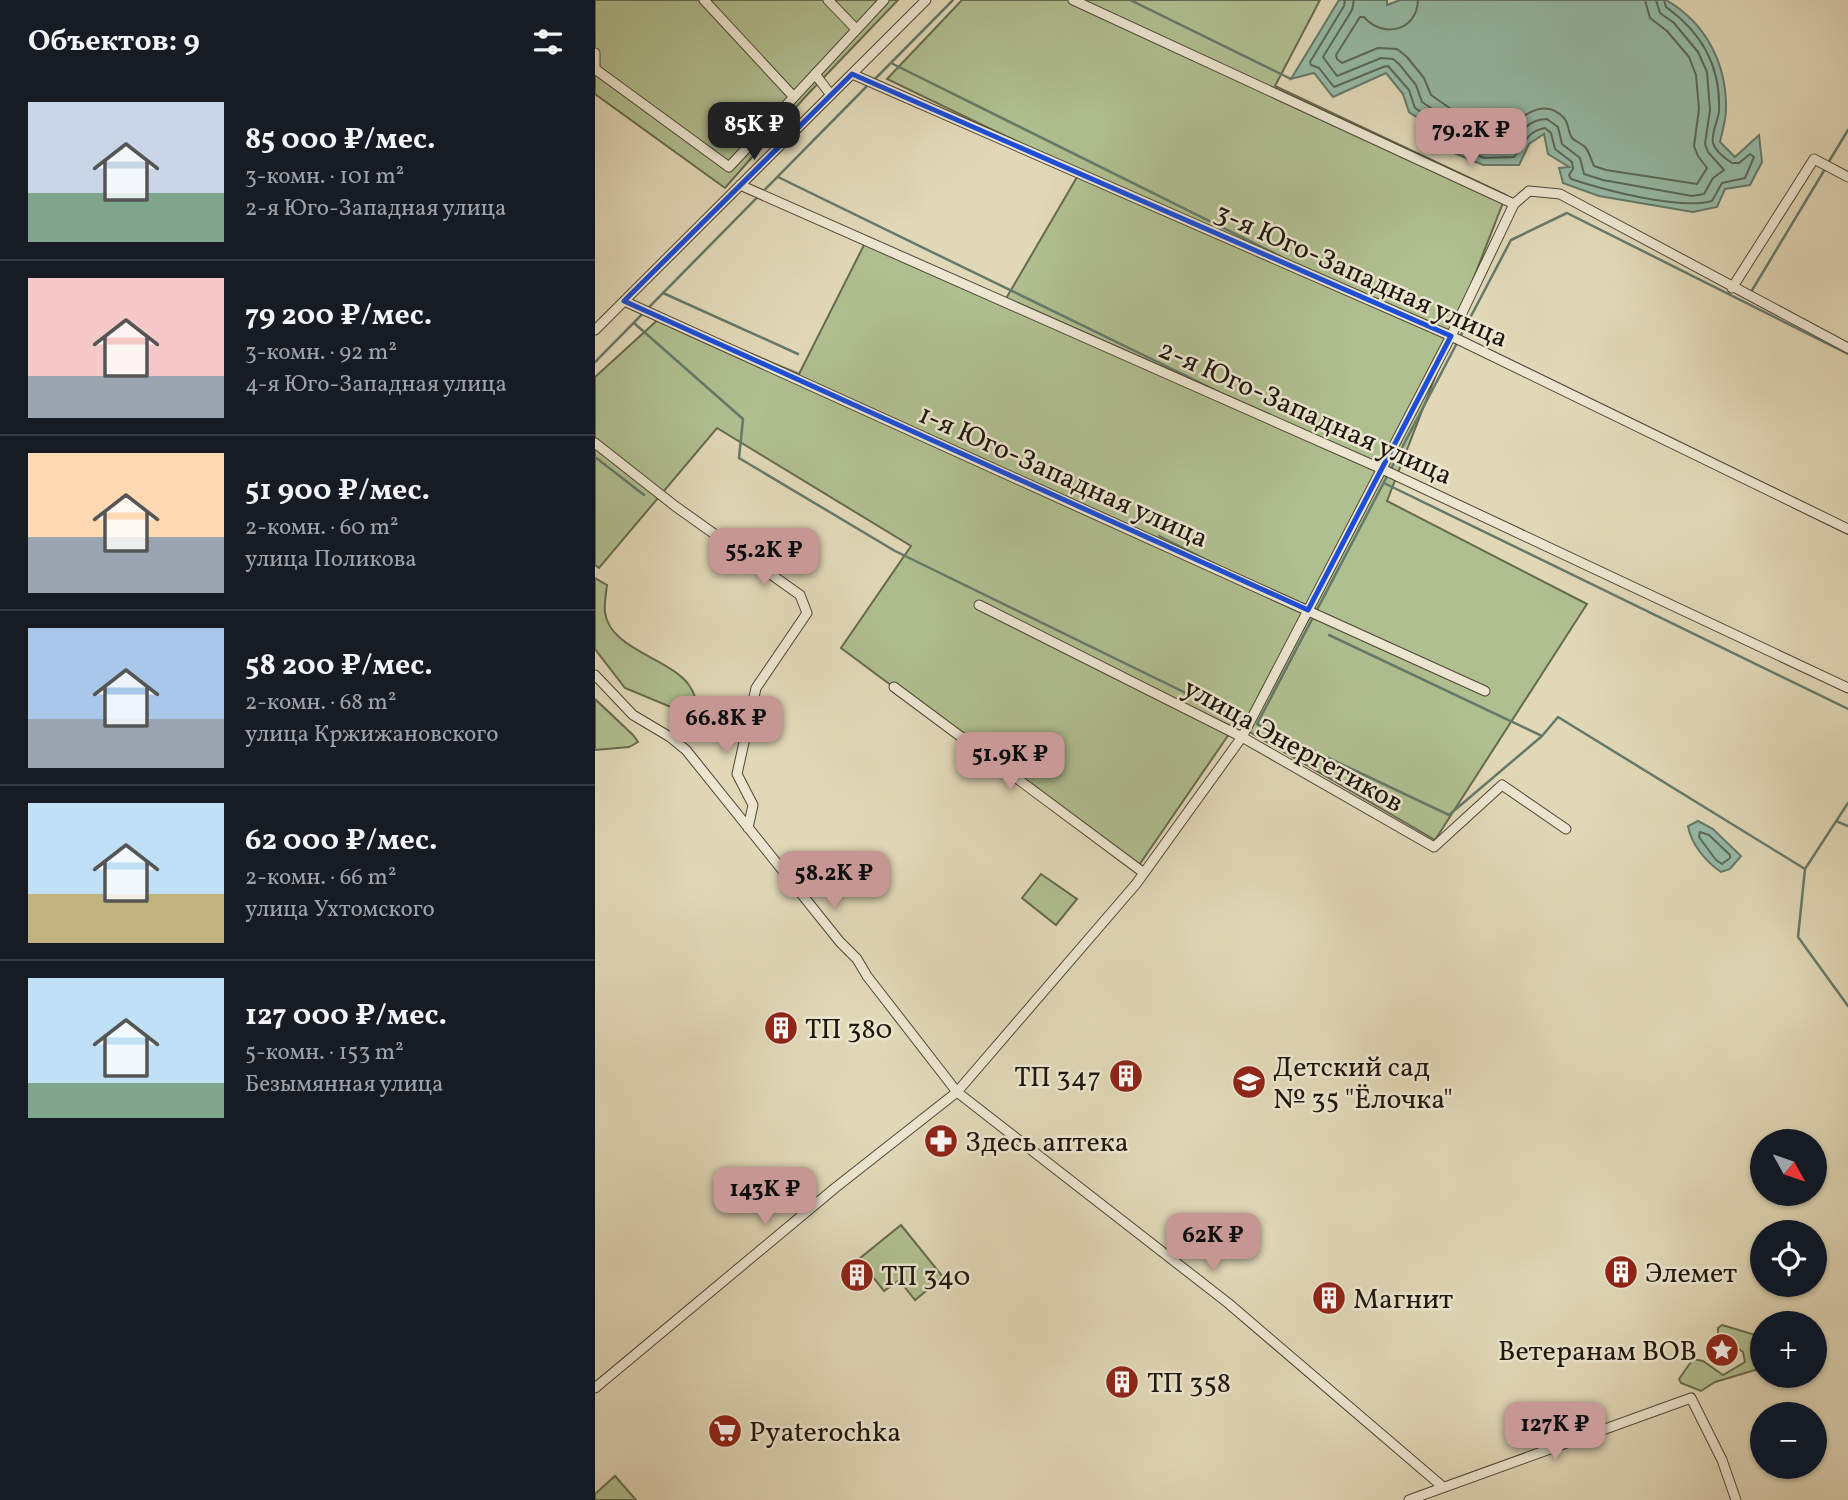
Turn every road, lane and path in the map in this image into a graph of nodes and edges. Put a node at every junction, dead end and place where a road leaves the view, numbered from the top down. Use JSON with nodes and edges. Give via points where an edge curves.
{"nodes":[{"id":1,"x":703,"y":0,"type":"edge"},
{"id":2,"x":828,"y":0,"type":"edge"},
{"id":3,"x":884,"y":0,"type":"edge"},
{"id":4,"x":926,"y":0,"type":"edge"},
{"id":5,"x":1073,"y":0,"type":"edge"},
{"id":6,"x":856,"y":29,"type":"junction"},
{"id":7,"x":595,"y":53,"type":"edge"},
{"id":8,"x":595,"y":69,"type":"edge"},
{"id":9,"x":815,"y":74,"type":"junction"},
{"id":10,"x":852,"y":74,"type":"junction"},
{"id":11,"x":831,"y":95,"type":"junction"},
{"id":12,"x":793,"y":96,"type":"junction"},
{"id":13,"x":1848,"y":177,"type":"edge"},
{"id":14,"x":740,"y":185,"type":"junction"},
{"id":15,"x":1514,"y":204,"type":"junction"},
{"id":16,"x":1732,"y":288,"type":"junction"},
{"id":17,"x":624,"y":301,"type":"junction"},
{"id":18,"x":595,"y":330,"type":"edge"},
{"id":19,"x":1451,"y":336,"type":"junction"},
{"id":20,"x":1848,"y":348,"type":"edge"},
{"id":21,"x":595,"y":443,"type":"edge"},
{"id":22,"x":1382,"y":468,"type":"junction"},
{"id":23,"x":1848,"y":529,"type":"edge"},
{"id":24,"x":979,"y":605,"type":"dead end"},
{"id":25,"x":1308,"y":610,"type":"junction"},
{"id":26,"x":595,"y":675,"type":"edge"},
{"id":27,"x":894,"y":687,"type":"dead end"},
{"id":28,"x":1848,"y":688,"type":"edge"},
{"id":29,"x":1485,"y":691,"type":"dead end"},
{"id":30,"x":1241,"y":737,"type":"junction"},
{"id":31,"x":748,"y":828,"type":"junction"},
{"id":32,"x":1566,"y":829,"type":"dead end"},
{"id":33,"x":1145,"y":873,"type":"junction"},
{"id":34,"x":957,"y":1092,"type":"junction"},
{"id":35,"x":595,"y":1388,"type":"edge"},
{"id":36,"x":1443,"y":1487,"type":"junction"},
{"id":37,"x":1409,"y":1500,"type":"edge"},
{"id":38,"x":1736,"y":1500,"type":"edge"}],
"edges":[{"from":1,"to":12,"type":"street"},
{"from":2,"to":6,"type":"street"},
{"from":3,"to":6,"type":"street"},
{"from":4,"to":10,"type":"street"},
{"from":5,"to":15,"type":"street"},
{"from":6,"to":9,"type":"street"},
{"from":7,"to":8,"type":"street"},
{"from":8,"to":12,"type":"street","via":[[729,167]]},
{"from":9,"to":11,"type":"street"},
{"from":9,"to":12,"type":"street"},
{"from":10,"to":11,"type":"street"},
{"from":10,"to":19,"type":"street","name":"3-я Юго-Западная улица"},
{"from":11,"to":14,"type":"street"},
{"from":13,"to":16,"type":"street","via":[[1814,159]]},
{"from":14,"to":17,"type":"street"},
{"from":14,"to":22,"type":"street","name":"2-я Юго-Западная улица"},
{"from":15,"to":16,"type":"street","via":[[1529,191],[1560,194]]},
{"from":15,"to":19,"type":"street"},
{"from":16,"to":20,"type":"street"},
{"from":17,"to":18,"type":"street"},
{"from":17,"to":25,"type":"street","name":"1-я Юго-Западная улица"},
{"from":19,"to":22,"type":"street"},
{"from":19,"to":23,"type":"street","name":"3-я Юго-Западная улица"},
{"from":21,"to":31,"type":"street","via":[[800,595],[807,613],[756,688],[737,774],[753,805]]},
{"from":22,"to":25,"type":"street"},
{"from":22,"to":28,"type":"street","name":"2-я Юго-Западная улица"},
{"from":24,"to":30,"type":"street","name":"улица Энергетиков"},
{"from":25,"to":29,"type":"street","name":"1-я Юго-Западная улица"},
{"from":25,"to":30,"type":"street"},
{"from":26,"to":31,"type":"street","via":[[633,715],[686,750]]},
{"from":27,"to":33,"type":"street"},
{"from":30,"to":32,"type":"street","name":"улица Энергетиков","via":[[1434,848],[1502,785]]},
{"from":30,"to":33,"type":"street"},
{"from":31,"to":34,"type":"street","via":[[857,959]]},
{"from":33,"to":34,"type":"street"},
{"from":34,"to":35,"type":"street"},
{"from":34,"to":36,"type":"street","via":[[1228,1303]]},
{"from":36,"to":37,"type":"street"},
{"from":36,"to":38,"type":"street","via":[[1691,1398]]}]}
